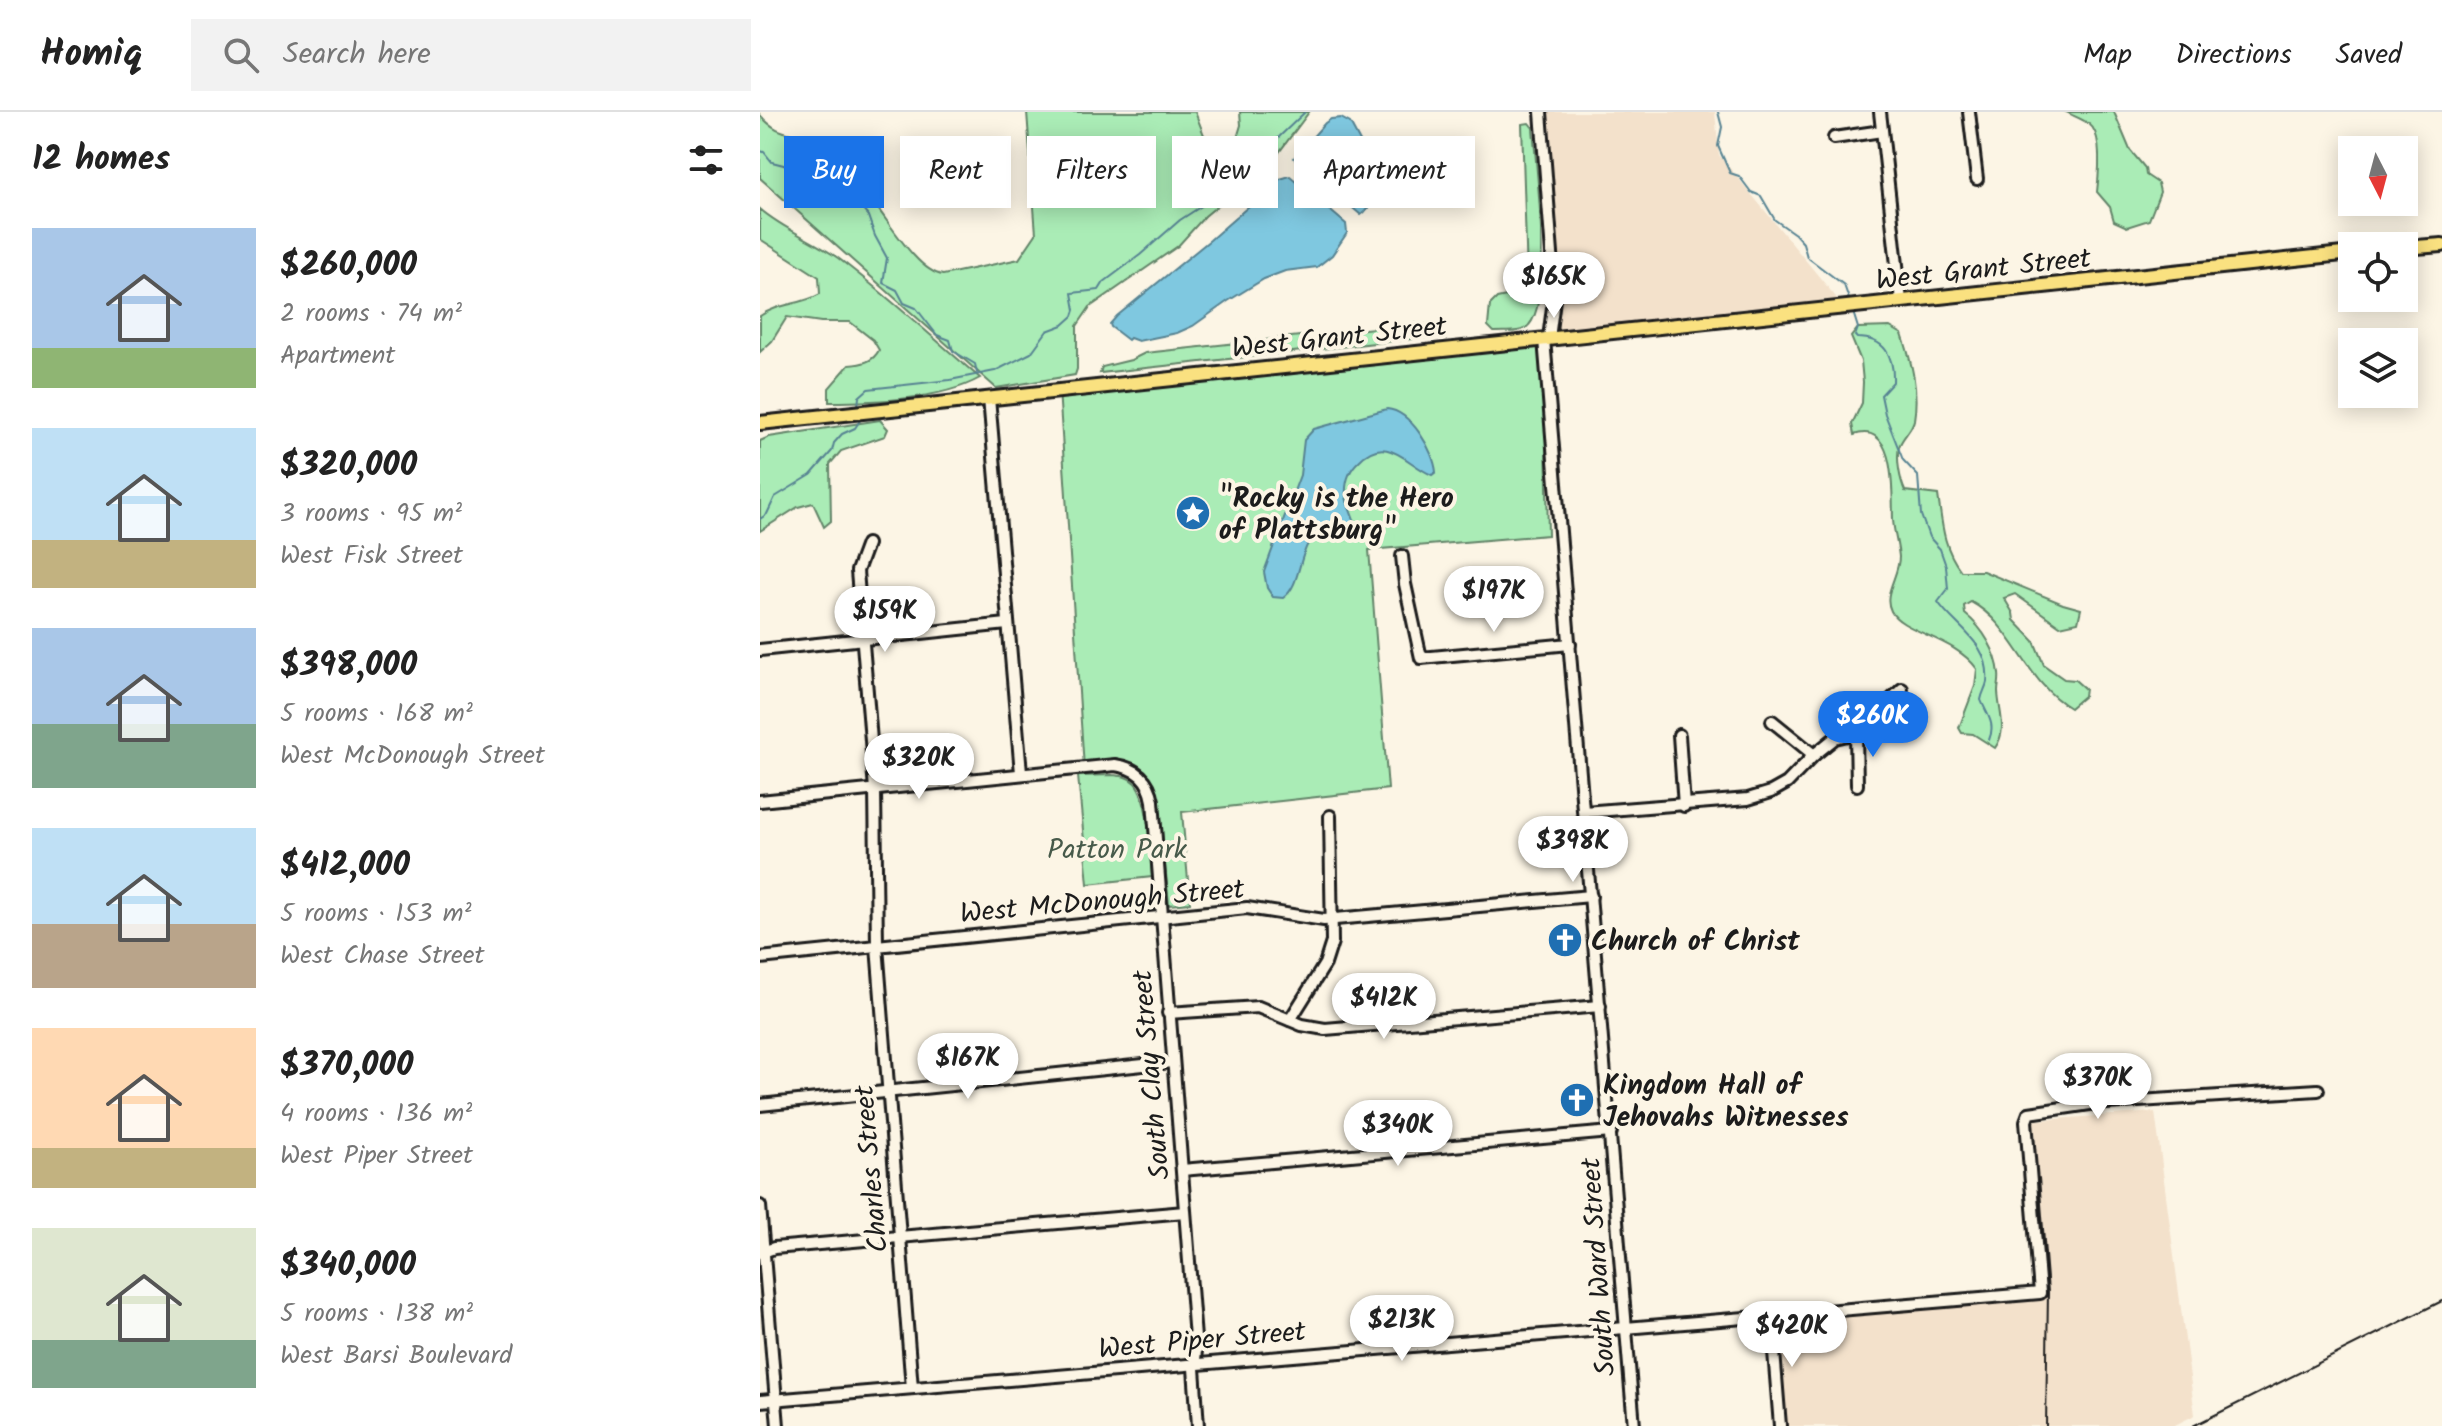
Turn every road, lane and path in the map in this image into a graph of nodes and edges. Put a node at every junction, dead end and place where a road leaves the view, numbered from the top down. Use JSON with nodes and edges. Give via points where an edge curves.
{"nodes":[{"id":1,"x":1541,"y":112,"type":"edge"},
{"id":2,"x":1880,"y":112,"type":"edge"},
{"id":3,"x":1969,"y":112,"type":"edge"},
{"id":4,"x":1882,"y":131,"type":"junction"},
{"id":5,"x":1834,"y":138,"type":"dead end"},
{"id":6,"x":1977,"y":179,"type":"dead end"},
{"id":7,"x":2442,"y":245,"type":"edge"},
{"id":8,"x":2418,"y":247,"type":"edge"},
{"id":9,"x":2338,"y":254,"type":"edge"},
{"id":10,"x":1901,"y":301,"type":"junction"},
{"id":11,"x":1547,"y":338,"type":"junction"},
{"id":12,"x":989,"y":398,"type":"junction"},
{"id":13,"x":760,"y":423,"type":"edge"},
{"id":14,"x":867,"y":544,"type":"dead end"},
{"id":15,"x":1402,"y":556,"type":"dead end"},
{"id":16,"x":1007,"y":624,"type":"junction"},
{"id":17,"x":864,"y":639,"type":"junction"},
{"id":18,"x":1570,"y":644,"type":"junction"},
{"id":19,"x":760,"y":650,"type":"edge"},
{"id":20,"x":1902,"y":689,"type":"dead end"},
{"id":21,"x":1772,"y":721,"type":"dead end"},
{"id":22,"x":1856,"y":733,"type":"junction"},
{"id":23,"x":1679,"y":735,"type":"dead end"},
{"id":24,"x":1814,"y":755,"type":"junction"},
{"id":25,"x":1021,"y":773,"type":"junction"},
{"id":26,"x":1857,"y":785,"type":"dead end"},
{"id":27,"x":875,"y":789,"type":"junction"},
{"id":28,"x":760,"y":801,"type":"edge"},
{"id":29,"x":1684,"y":806,"type":"junction"},
{"id":30,"x":1584,"y":812,"type":"junction"},
{"id":31,"x":1330,"y":816,"type":"dead end"},
{"id":32,"x":1591,"y":896,"type":"junction"},
{"id":33,"x":1162,"y":917,"type":"junction"},
{"id":34,"x":1334,"y":919,"type":"junction"},
{"id":35,"x":877,"y":946,"type":"junction"},
{"id":36,"x":760,"y":958,"type":"edge"},
{"id":37,"x":1600,"y":1006,"type":"junction"},
{"id":38,"x":1168,"y":1013,"type":"junction"},
{"id":39,"x":1290,"y":1020,"type":"junction"},
{"id":40,"x":1172,"y":1062,"type":"junction"},
{"id":41,"x":2318,"y":1090,"type":"dead end"},
{"id":42,"x":888,"y":1092,"type":"junction"},
{"id":43,"x":760,"y":1105,"type":"edge"},
{"id":44,"x":1611,"y":1132,"type":"junction"},
{"id":45,"x":1182,"y":1170,"type":"junction"},
{"id":46,"x":760,"y":1206,"type":"edge"},
{"id":47,"x":1185,"y":1212,"type":"junction"},
{"id":48,"x":901,"y":1237,"type":"junction"},
{"id":49,"x":762,"y":1253,"type":"edge"},
{"id":50,"x":1771,"y":1314,"type":"junction"},
{"id":51,"x":1626,"y":1327,"type":"junction"},
{"id":52,"x":1194,"y":1364,"type":"junction"},
{"id":53,"x":912,"y":1388,"type":"junction"},
{"id":54,"x":776,"y":1399,"type":"junction"},
{"id":55,"x":760,"y":1401,"type":"edge"},
{"id":56,"x":778,"y":1426,"type":"edge"},
{"id":57,"x":1198,"y":1426,"type":"edge"},
{"id":58,"x":1634,"y":1426,"type":"edge"},
{"id":59,"x":1780,"y":1426,"type":"edge"}],
"edges":[{"from":1,"to":11,"type":"street","name":"South Ward Street","via":[[1555,292]]},
{"from":2,"to":4,"type":"street"},
{"from":3,"to":6,"type":"street"},
{"from":4,"to":5,"type":"street"},
{"from":4,"to":10,"type":"street"},
{"from":7,"to":8,"type":"main road"},
{"from":9,"to":10,"type":"main road","name":"West Grant Street"},
{"from":10,"to":11,"type":"main road","name":"West Grant Street"},
{"from":11,"to":12,"type":"main road","name":"West Grant Street"},
{"from":11,"to":18,"type":"street","name":"South Ward Street"},
{"from":12,"to":13,"type":"main road","name":"West Grant Street"},
{"from":12,"to":16,"type":"street"},
{"from":14,"to":17,"type":"street","name":"Charles Street","via":[[857,571]]},
{"from":15,"to":18,"type":"street","via":[[1421,658]]},
{"from":16,"to":17,"type":"street"},
{"from":16,"to":25,"type":"street"},
{"from":17,"to":19,"type":"street"},
{"from":17,"to":27,"type":"street","name":"Charles Street"},
{"from":18,"to":30,"type":"street","name":"South Ward Street"},
{"from":20,"to":22,"type":"street"},
{"from":21,"to":24,"type":"street"},
{"from":22,"to":24,"type":"street","via":[[1835,738]]},
{"from":22,"to":26,"type":"street"},
{"from":23,"to":29,"type":"street"},
{"from":24,"to":29,"type":"street","via":[[1771,792]]},
{"from":25,"to":27,"type":"street","name":"South Clay Street"},
{"from":25,"to":33,"type":"street","name":"South Clay Street","via":[[1115,765],[1138,772],[1153,801]]},
{"from":27,"to":28,"type":"street","name":"South Clay Street"},
{"from":27,"to":35,"type":"street","name":"Charles Street"},
{"from":29,"to":30,"type":"street"},
{"from":30,"to":32,"type":"street","name":"South Ward Street"},
{"from":31,"to":34,"type":"street"},
{"from":32,"to":34,"type":"street","name":"West McDonough Street"},
{"from":32,"to":37,"type":"street","name":"South Ward Street"},
{"from":33,"to":34,"type":"street","name":"West McDonough Street","via":[[1247,908]]},
{"from":33,"to":35,"type":"street","name":"West McDonough Street"},
{"from":33,"to":38,"type":"street","name":"South Clay Street"},
{"from":34,"to":39,"type":"street","via":[[1329,953]]},
{"from":35,"to":36,"type":"street","name":"West McDonough Street"},
{"from":35,"to":42,"type":"street","name":"Charles Street"},
{"from":37,"to":39,"type":"street","via":[[1325,1029]]},
{"from":37,"to":44,"type":"street","name":"South Ward Street"},
{"from":38,"to":39,"type":"street","via":[[1258,1007]]},
{"from":38,"to":40,"type":"street","name":"South Clay Street"},
{"from":40,"to":42,"type":"street"},
{"from":40,"to":45,"type":"street","name":"South Clay Street"},
{"from":41,"to":50,"type":"street","name":"West Piper Street","via":[[2090,1104],[2029,1113],[2040,1293]]},
{"from":42,"to":43,"type":"street"},
{"from":42,"to":48,"type":"street","name":"Charles Street"},
{"from":44,"to":45,"type":"street"},
{"from":44,"to":51,"type":"street","name":"South Ward Street"},
{"from":45,"to":47,"type":"street","name":"South Clay Street"},
{"from":46,"to":49,"type":"street"},
{"from":47,"to":48,"type":"street"},
{"from":47,"to":52,"type":"street","name":"South Clay Street"},
{"from":48,"to":49,"type":"street"},
{"from":48,"to":53,"type":"street","name":"Charles Street"},
{"from":49,"to":54,"type":"street"},
{"from":50,"to":51,"type":"street","name":"West Piper Street"},
{"from":50,"to":59,"type":"street"},
{"from":51,"to":52,"type":"street","name":"West Piper Street"},
{"from":51,"to":58,"type":"street","name":"South Ward Street"},
{"from":52,"to":53,"type":"street","name":"West Piper Street"},
{"from":52,"to":57,"type":"street","name":"South Clay Street"},
{"from":53,"to":54,"type":"street","name":"West Piper Street"},
{"from":54,"to":55,"type":"street","name":"West Piper Street"},
{"from":54,"to":56,"type":"street"}]}
